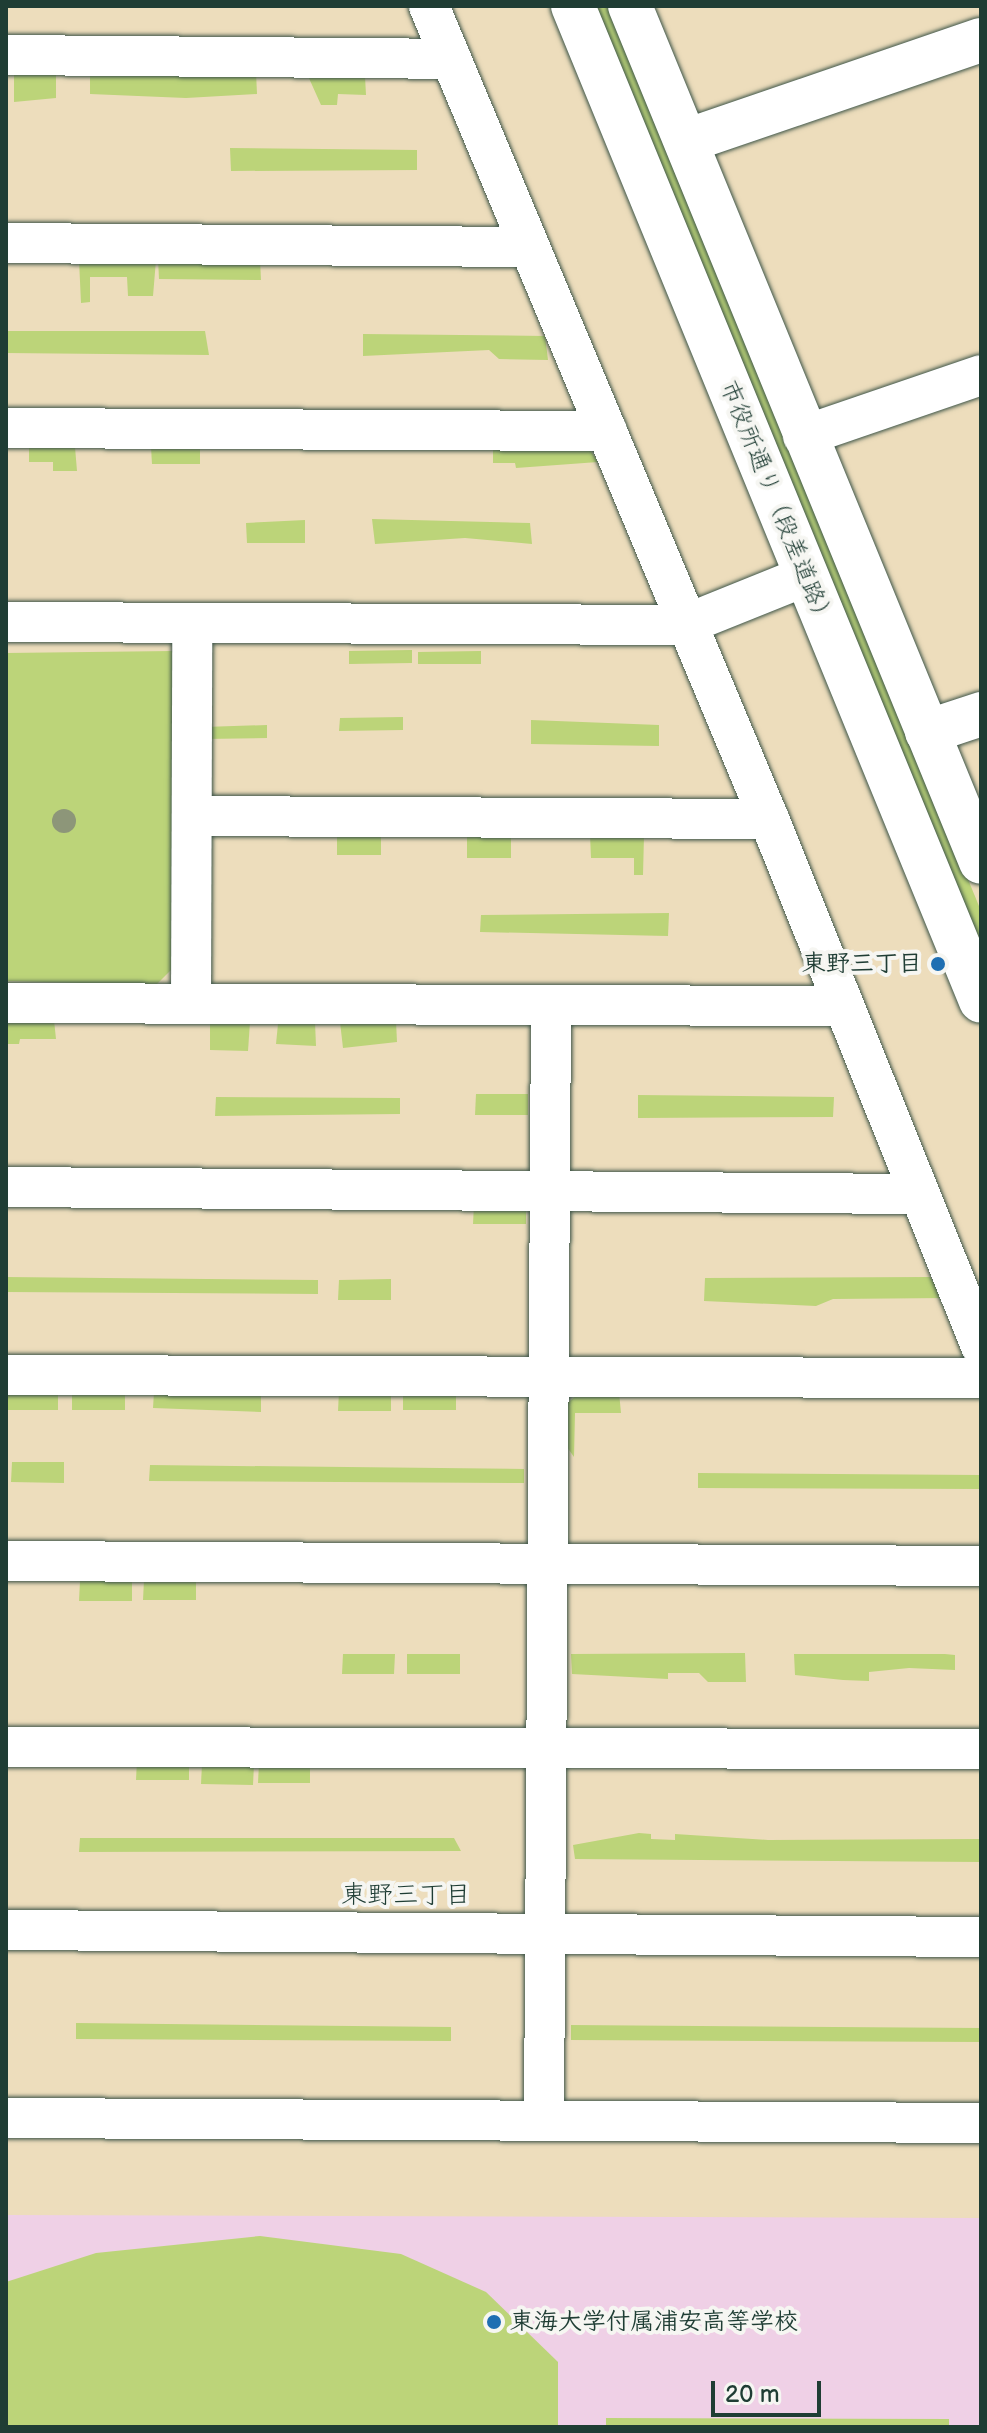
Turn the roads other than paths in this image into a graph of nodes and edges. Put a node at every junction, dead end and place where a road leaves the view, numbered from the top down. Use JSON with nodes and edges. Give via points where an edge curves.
{"nodes":[{"id":1,"x":429,"y":6,"type":"edge"},
{"id":2,"x":573,"y":6,"type":"edge"},
{"id":3,"x":630,"y":6,"type":"edge"},
{"id":4,"x":981,"y":40,"type":"edge"},
{"id":5,"x":6,"y":55,"type":"edge"},
{"id":6,"x":451,"y":59,"type":"junction"},
{"id":7,"x":686,"y":141,"type":"junction"},
{"id":8,"x":6,"y":243,"type":"edge"},
{"id":9,"x":529,"y":247,"type":"junction"},
{"id":10,"x":981,"y":375,"type":"edge"},
{"id":11,"x":6,"y":428,"type":"edge"},
{"id":12,"x":607,"y":431,"type":"junction"},
{"id":13,"x":803,"y":436,"type":"junction"},
{"id":14,"x":806,"y":576,"type":"junction"},
{"id":15,"x":6,"y":622,"type":"edge"},
{"id":16,"x":192,"y":623,"type":"junction"},
{"id":17,"x":684,"y":625,"type":"junction"},
{"id":18,"x":981,"y":714,"type":"edge"},
{"id":19,"x":927,"y":732,"type":"junction"},
{"id":20,"x":193,"y":816,"type":"junction"},
{"id":21,"x":769,"y":819,"type":"junction"},
{"id":22,"x":981,"y":862,"type":"edge"},
{"id":23,"x":981,"y":1001,"type":"edge"},
{"id":24,"x":191,"y":1002,"type":"junction"},
{"id":25,"x":6,"y":1003,"type":"edge"},
{"id":26,"x":841,"y":1006,"type":"junction"},
{"id":27,"x":551,"y":1007,"type":"junction"},
{"id":28,"x":6,"y":1187,"type":"edge"},
{"id":29,"x":550,"y":1189,"type":"junction"},
{"id":30,"x":918,"y":1194,"type":"junction"},
{"id":31,"x":981,"y":1346,"type":"edge"},
{"id":32,"x":6,"y":1375,"type":"edge"},
{"id":33,"x":547,"y":1377,"type":"junction"},
{"id":34,"x":981,"y":1378,"type":"edge"},
{"id":35,"x":6,"y":1561,"type":"edge"},
{"id":36,"x":547,"y":1563,"type":"junction"},
{"id":37,"x":981,"y":1566,"type":"edge"},
{"id":38,"x":6,"y":1747,"type":"edge"},
{"id":39,"x":546,"y":1748,"type":"junction"},
{"id":40,"x":981,"y":1749,"type":"edge"},
{"id":41,"x":6,"y":1930,"type":"edge"},
{"id":42,"x":546,"y":1935,"type":"junction"},
{"id":43,"x":981,"y":1937,"type":"edge"},
{"id":44,"x":6,"y":2118,"type":"edge"},
{"id":45,"x":544,"y":2121,"type":"junction"},
{"id":46,"x":981,"y":2123,"type":"edge"}],
"edges":[{"from":1,"to":6,"type":"street"},
{"from":2,"to":14,"type":"street","name":"市役所通り（段差道路）"},
{"from":3,"to":7,"type":"street","name":"市役所通り（段差道路）"},
{"from":4,"to":7,"type":"street"},
{"from":5,"to":6,"type":"street"},
{"from":6,"to":9,"type":"street"},
{"from":7,"to":13,"type":"street","name":"市役所通り（段差道路）"},
{"from":8,"to":9,"type":"street"},
{"from":9,"to":12,"type":"street"},
{"from":10,"to":13,"type":"street"},
{"from":11,"to":12,"type":"street"},
{"from":12,"to":17,"type":"street"},
{"from":13,"to":19,"type":"street","name":"市役所通り（段差道路）"},
{"from":14,"to":17,"type":"street"},
{"from":14,"to":23,"type":"street","name":"市役所通り（段差道路）"},
{"from":15,"to":16,"type":"street"},
{"from":16,"to":17,"type":"street"},
{"from":16,"to":20,"type":"street"},
{"from":17,"to":21,"type":"street"},
{"from":18,"to":19,"type":"street"},
{"from":19,"to":22,"type":"street","name":"市役所通り（段差道路）"},
{"from":20,"to":21,"type":"street"},
{"from":20,"to":24,"type":"street"},
{"from":21,"to":26,"type":"street"},
{"from":24,"to":25,"type":"street"},
{"from":24,"to":27,"type":"street"},
{"from":26,"to":27,"type":"street"},
{"from":26,"to":30,"type":"street"},
{"from":27,"to":29,"type":"street"},
{"from":28,"to":29,"type":"street"},
{"from":29,"to":30,"type":"street"},
{"from":29,"to":33,"type":"street"},
{"from":30,"to":31,"type":"street"},
{"from":32,"to":33,"type":"street"},
{"from":33,"to":34,"type":"street"},
{"from":33,"to":36,"type":"street"},
{"from":35,"to":36,"type":"street"},
{"from":36,"to":37,"type":"street"},
{"from":36,"to":39,"type":"street"},
{"from":38,"to":39,"type":"street"},
{"from":39,"to":40,"type":"street"},
{"from":39,"to":42,"type":"street"},
{"from":41,"to":42,"type":"street"},
{"from":42,"to":43,"type":"street"},
{"from":42,"to":45,"type":"street"},
{"from":44,"to":45,"type":"street"},
{"from":45,"to":46,"type":"street"}]}
